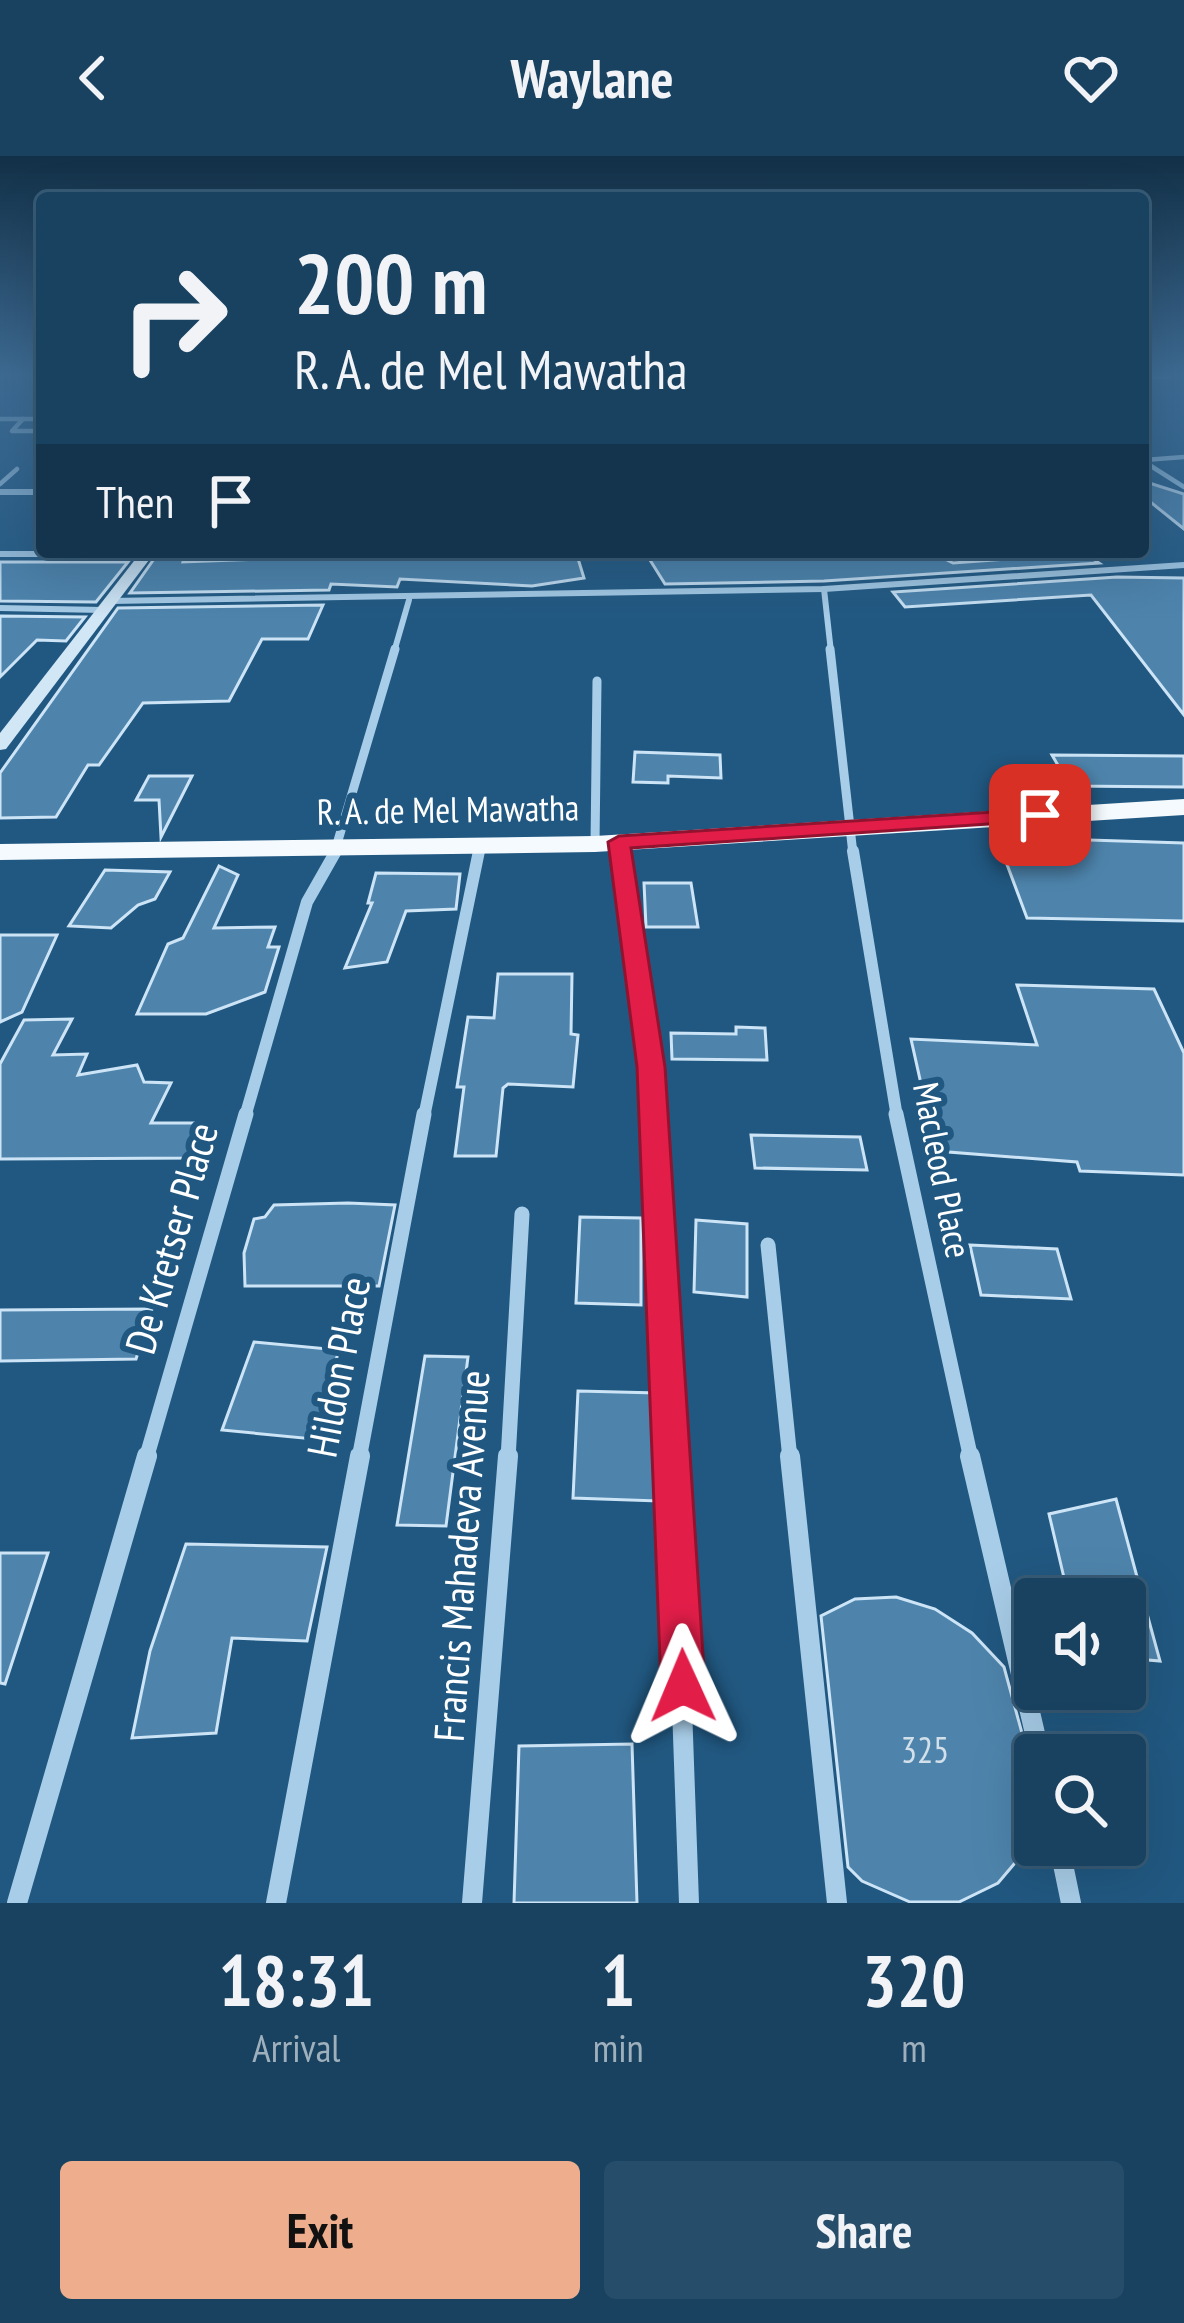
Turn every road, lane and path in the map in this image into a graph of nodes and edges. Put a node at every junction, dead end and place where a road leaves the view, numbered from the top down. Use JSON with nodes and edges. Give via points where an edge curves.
{"nodes":[{"id":1,"x":1149,"y":464,"type":"edge"},
{"id":2,"x":16,"y":469,"type":"dead end"},
{"id":3,"x":0,"y":488,"type":"edge"},
{"id":4,"x":1184,"y":488,"type":"edge"},
{"id":5,"x":36,"y":491,"type":"edge"},
{"id":6,"x":0,"y":554,"type":"edge"},
{"id":7,"x":36,"y":554,"type":"edge"},
{"id":8,"x":143,"y":558,"type":"edge"},
{"id":9,"x":1184,"y":565,"type":"edge"},
{"id":10,"x":824,"y":589,"type":"junction"},
{"id":11,"x":409,"y":600,"type":"junction"},
{"id":12,"x":107,"y":606,"type":"junction"},
{"id":13,"x":0,"y":608,"type":"edge"},
{"id":14,"x":597,"y":681,"type":"dead end"},
{"id":15,"x":0,"y":719,"type":"edge"},
{"id":16,"x":19,"y":720,"type":"junction"},
{"id":17,"x":0,"y":745,"type":"edge"},
{"id":18,"x":1184,"y":807,"type":"edge"},
{"id":19,"x":849,"y":827,"type":"junction"},
{"id":20,"x":607,"y":843,"type":"junction"},
{"id":21,"x":338,"y":847,"type":"junction"},
{"id":22,"x":480,"y":847,"type":"junction"},
{"id":23,"x":0,"y":852,"type":"edge"},
{"id":24,"x":522,"y":1214,"type":"dead end"},
{"id":25,"x":768,"y":1245,"type":"dead end"},
{"id":26,"x":1035,"y":1734,"type":"edge"},
{"id":27,"x":1063,"y":1866,"type":"edge"},
{"id":28,"x":17,"y":1903,"type":"edge"},
{"id":29,"x":276,"y":1903,"type":"edge"},
{"id":30,"x":472,"y":1903,"type":"edge"},
{"id":31,"x":689,"y":1903,"type":"edge"},
{"id":32,"x":837,"y":1903,"type":"edge"},
{"id":33,"x":1071,"y":1903,"type":"edge"}],
"edges":[{"from":1,"to":4,"type":"street"},
{"from":2,"to":3,"type":"lane"},
{"from":3,"to":5,"type":"street"},
{"from":6,"to":7,"type":"street"},
{"from":8,"to":12,"type":"main road"},
{"from":9,"to":10,"type":"street"},
{"from":10,"to":11,"type":"street"},
{"from":10,"to":19,"type":"street","name":"Macleod Place"},
{"from":11,"to":12,"type":"street"},
{"from":11,"to":21,"type":"street","name":"De Kretser Place"},
{"from":12,"to":13,"type":"street"},
{"from":12,"to":16,"type":"main road"},
{"from":14,"to":20,"type":"street"},
{"from":15,"to":16,"type":"street"},
{"from":16,"to":17,"type":"main road"},
{"from":18,"to":19,"type":"highway","name":"R. A. de Mel Mawatha"},
{"from":19,"to":20,"type":"highway","name":"R. A. de Mel Mawatha"},
{"from":19,"to":26,"type":"street","name":"Macleod Place","via":[[909,1192]]},
{"from":20,"to":22,"type":"highway","name":"R. A. de Mel Mawatha"},
{"from":20,"to":31,"type":"street","via":[[653,1089]]},
{"from":21,"to":22,"type":"highway","name":"R. A. de Mel Mawatha"},
{"from":21,"to":23,"type":"highway","name":"R. A. de Mel Mawatha"},
{"from":21,"to":28,"type":"street","name":"De Kretser Place","via":[[307,902]]},
{"from":22,"to":29,"type":"street","name":"Hildon Place"},
{"from":24,"to":30,"type":"street","name":"Francis Mahadeva Avenue","via":[[498,1631]]},
{"from":25,"to":32,"type":"street"},
{"from":27,"to":33,"type":"street"}]}
